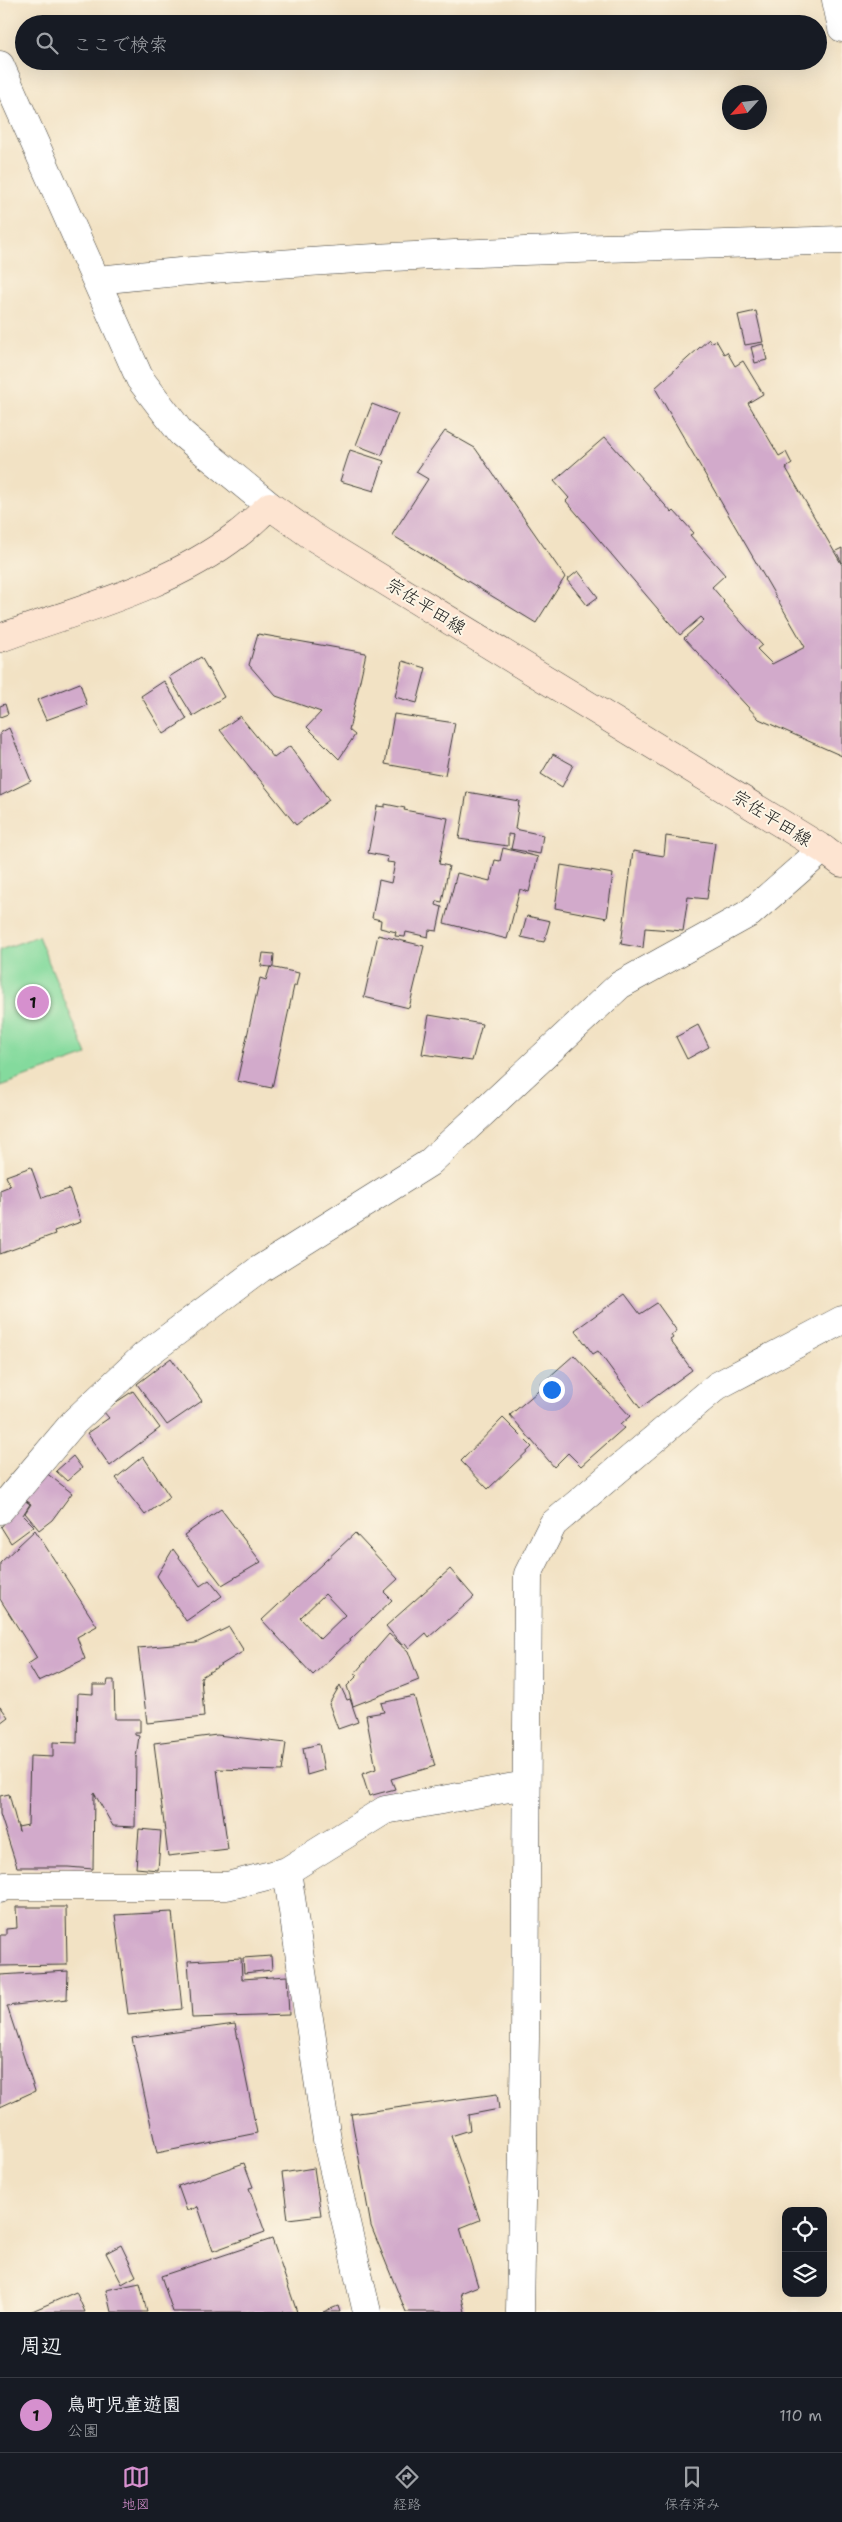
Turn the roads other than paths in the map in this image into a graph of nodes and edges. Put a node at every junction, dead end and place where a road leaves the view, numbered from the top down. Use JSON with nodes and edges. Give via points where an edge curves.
{"nodes":[{"id":1,"x":836,"y":0,"type":"edge"},
{"id":2,"x":842,"y":28,"type":"edge"},
{"id":3,"x":0,"y":65,"type":"edge"},
{"id":4,"x":842,"y":240,"type":"edge"},
{"id":5,"x":98,"y":280,"type":"junction"},
{"id":6,"x":270,"y":506,"type":"junction"},
{"id":7,"x":0,"y":638,"type":"edge"},
{"id":8,"x":833,"y":856,"type":"edge"},
{"id":9,"x":842,"y":1320,"type":"edge"},
{"id":10,"x":0,"y":1510,"type":"edge"},
{"id":11,"x":526,"y":1785,"type":"junction"},
{"id":12,"x":288,"y":1871,"type":"junction"},
{"id":13,"x":1,"y":1884,"type":"edge"},
{"id":14,"x":367,"y":2312,"type":"edge"},
{"id":15,"x":520,"y":2312,"type":"edge"}],
"edges":[{"from":1,"to":2,"type":"street"},
{"from":3,"to":5,"type":"street"},
{"from":4,"to":5,"type":"street","via":[[550,250],[217,267]]},
{"from":5,"to":6,"type":"street","via":[[140,379],[181,433]]},
{"from":6,"to":7,"type":"main road","via":[[238,534],[181,569],[147,585]]},
{"from":6,"to":8,"type":"main road","name":"宗佐平田線","via":[[315,538]]},
{"from":8,"to":10,"type":"street","via":[[750,914],[620,985],[429,1163],[260,1269],[144,1356],[74,1422]]},
{"from":9,"to":11,"type":"street","via":[[718,1386],[553,1524],[528,1574]]},
{"from":11,"to":12,"type":"street","via":[[385,1810]]},
{"from":11,"to":15,"type":"street"},
{"from":12,"to":13,"type":"street","via":[[227,1886]]},
{"from":12,"to":14,"type":"street","via":[[328,2146]]}]}
